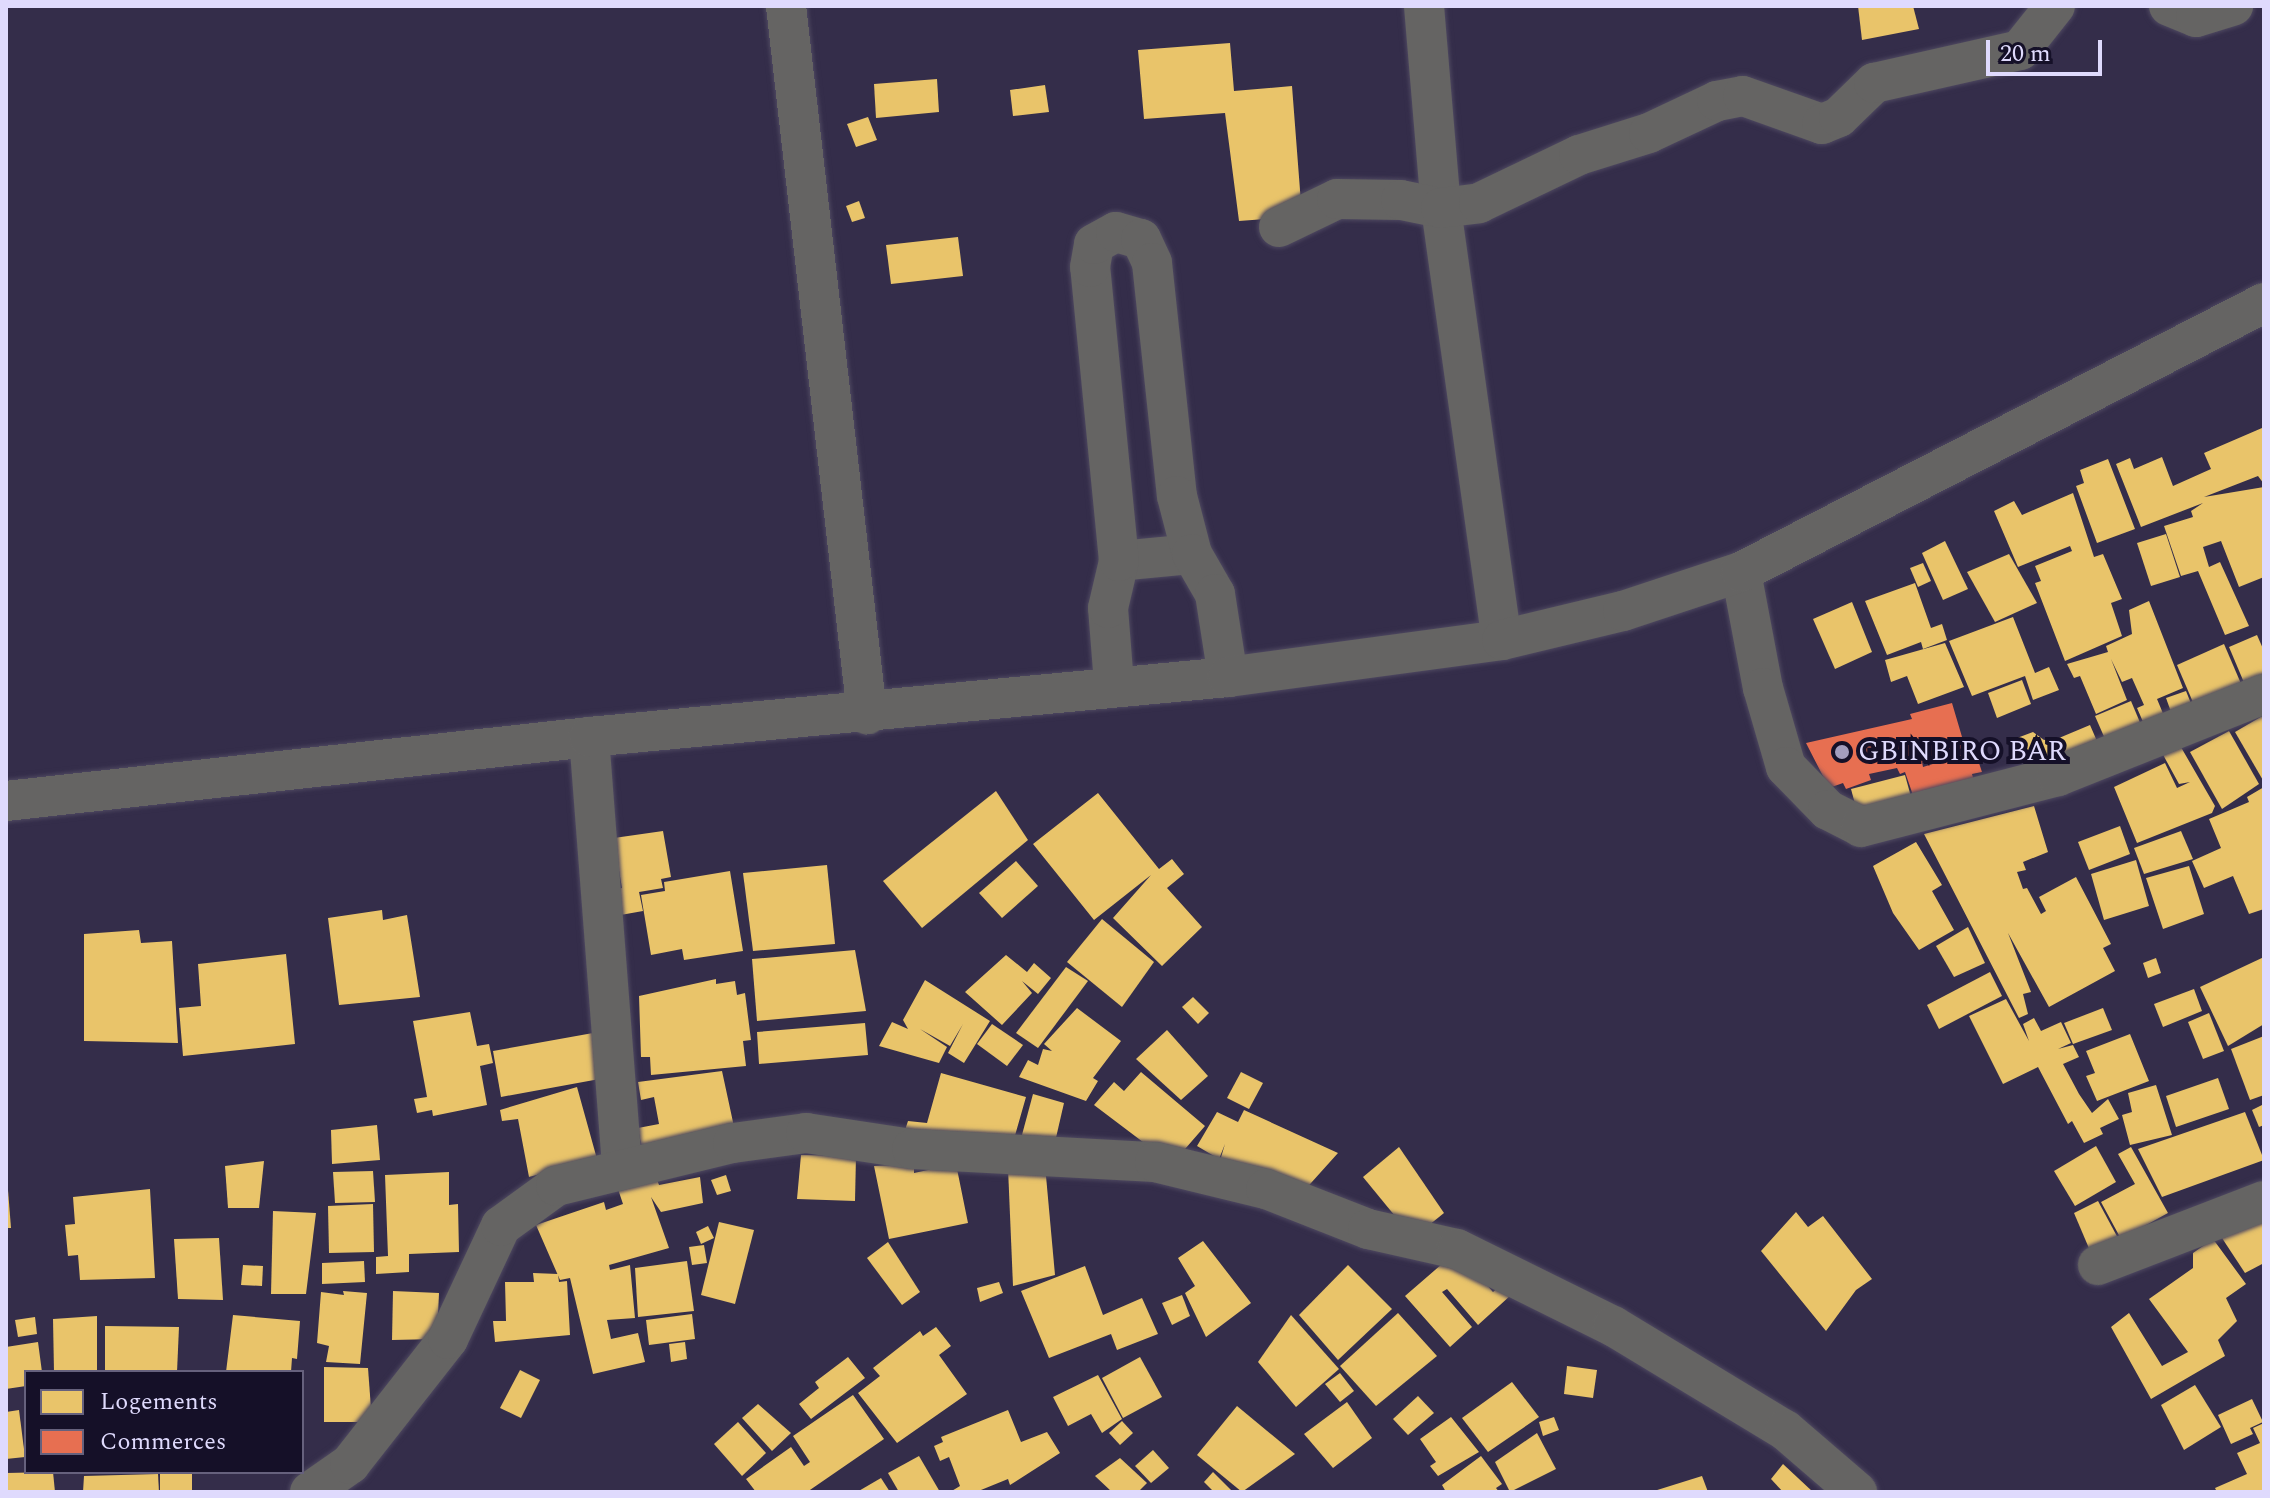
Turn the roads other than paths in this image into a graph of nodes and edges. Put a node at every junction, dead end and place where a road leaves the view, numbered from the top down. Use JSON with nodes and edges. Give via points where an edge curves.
{"nodes":[{"id":1,"x":786,"y":6,"type":"edge"},
{"id":2,"x":1424,"y":6,"type":"edge"},
{"id":3,"x":2055,"y":6,"type":"edge"},
{"id":4,"x":2169,"y":6,"type":"edge"},
{"id":5,"x":2233,"y":6,"type":"edge"},
{"id":6,"x":1441,"y":208,"type":"junction"},
{"id":7,"x":1279,"y":227,"type":"dead end"},
{"id":8,"x":2264,"y":303,"type":"edge"},
{"id":9,"x":1192,"y":554,"type":"junction"},
{"id":10,"x":1119,"y":561,"type":"junction"},
{"id":11,"x":1741,"y":572,"type":"junction"},
{"id":12,"x":1501,"y":620,"type":"junction"},
{"id":13,"x":1228,"y":677,"type":"junction"},
{"id":14,"x":1114,"y":684,"type":"junction"},
{"id":15,"x":2264,"y":694,"type":"edge"},
{"id":16,"x":867,"y":714,"type":"junction"},
{"id":17,"x":589,"y":737,"type":"junction"},
{"id":18,"x":6,"y":801,"type":"edge"},
{"id":19,"x":622,"y":1169,"type":"junction"},
{"id":20,"x":2264,"y":1201,"type":"edge"},
{"id":21,"x":2098,"y":1265,"type":"dead end"},
{"id":22,"x":310,"y":1492,"type":"edge"},
{"id":23,"x":1857,"y":1492,"type":"edge"}],
"edges":[{"from":1,"to":16,"type":"street"},
{"from":2,"to":6,"type":"street"},
{"from":3,"to":6,"type":"street","via":[[2020,50],[1874,83],[1839,117],[1822,124],[1743,96],[1717,101],[1649,133],[1579,155],[1479,203]]},
{"from":4,"to":5,"type":"street","via":[[2196,17]]},
{"from":6,"to":7,"type":"street","via":[[1401,200],[1337,199]]},
{"from":6,"to":12,"type":"street"},
{"from":8,"to":11,"type":"street"},
{"from":9,"to":10,"type":"street"},
{"from":9,"to":10,"type":"street","via":[[1177,496],[1152,263],[1141,239],[1116,232],[1094,244],[1090,267]]},
{"from":9,"to":13,"type":"street","via":[[1215,594]]},
{"from":10,"to":14,"type":"street","via":[[1108,608]]},
{"from":11,"to":12,"type":"street","via":[[1623,611]]},
{"from":11,"to":15,"type":"street","via":[[1763,688],[1786,767],[1828,810],[1861,827],[2058,776]]},
{"from":12,"to":13,"type":"street"},
{"from":13,"to":14,"type":"street"},
{"from":14,"to":16,"type":"street"},
{"from":16,"to":17,"type":"street"},
{"from":17,"to":18,"type":"street"},
{"from":17,"to":19,"type":"street"},
{"from":19,"to":22,"type":"street","via":[[556,1186],[501,1226],[448,1339],[350,1464]]},
{"from":19,"to":23,"type":"street","via":[[733,1143],[806,1133],[926,1150],[1155,1162],[1266,1189],[1368,1229],[1457,1249],[1613,1326],[1785,1430]]},
{"from":20,"to":21,"type":"street"}]}
